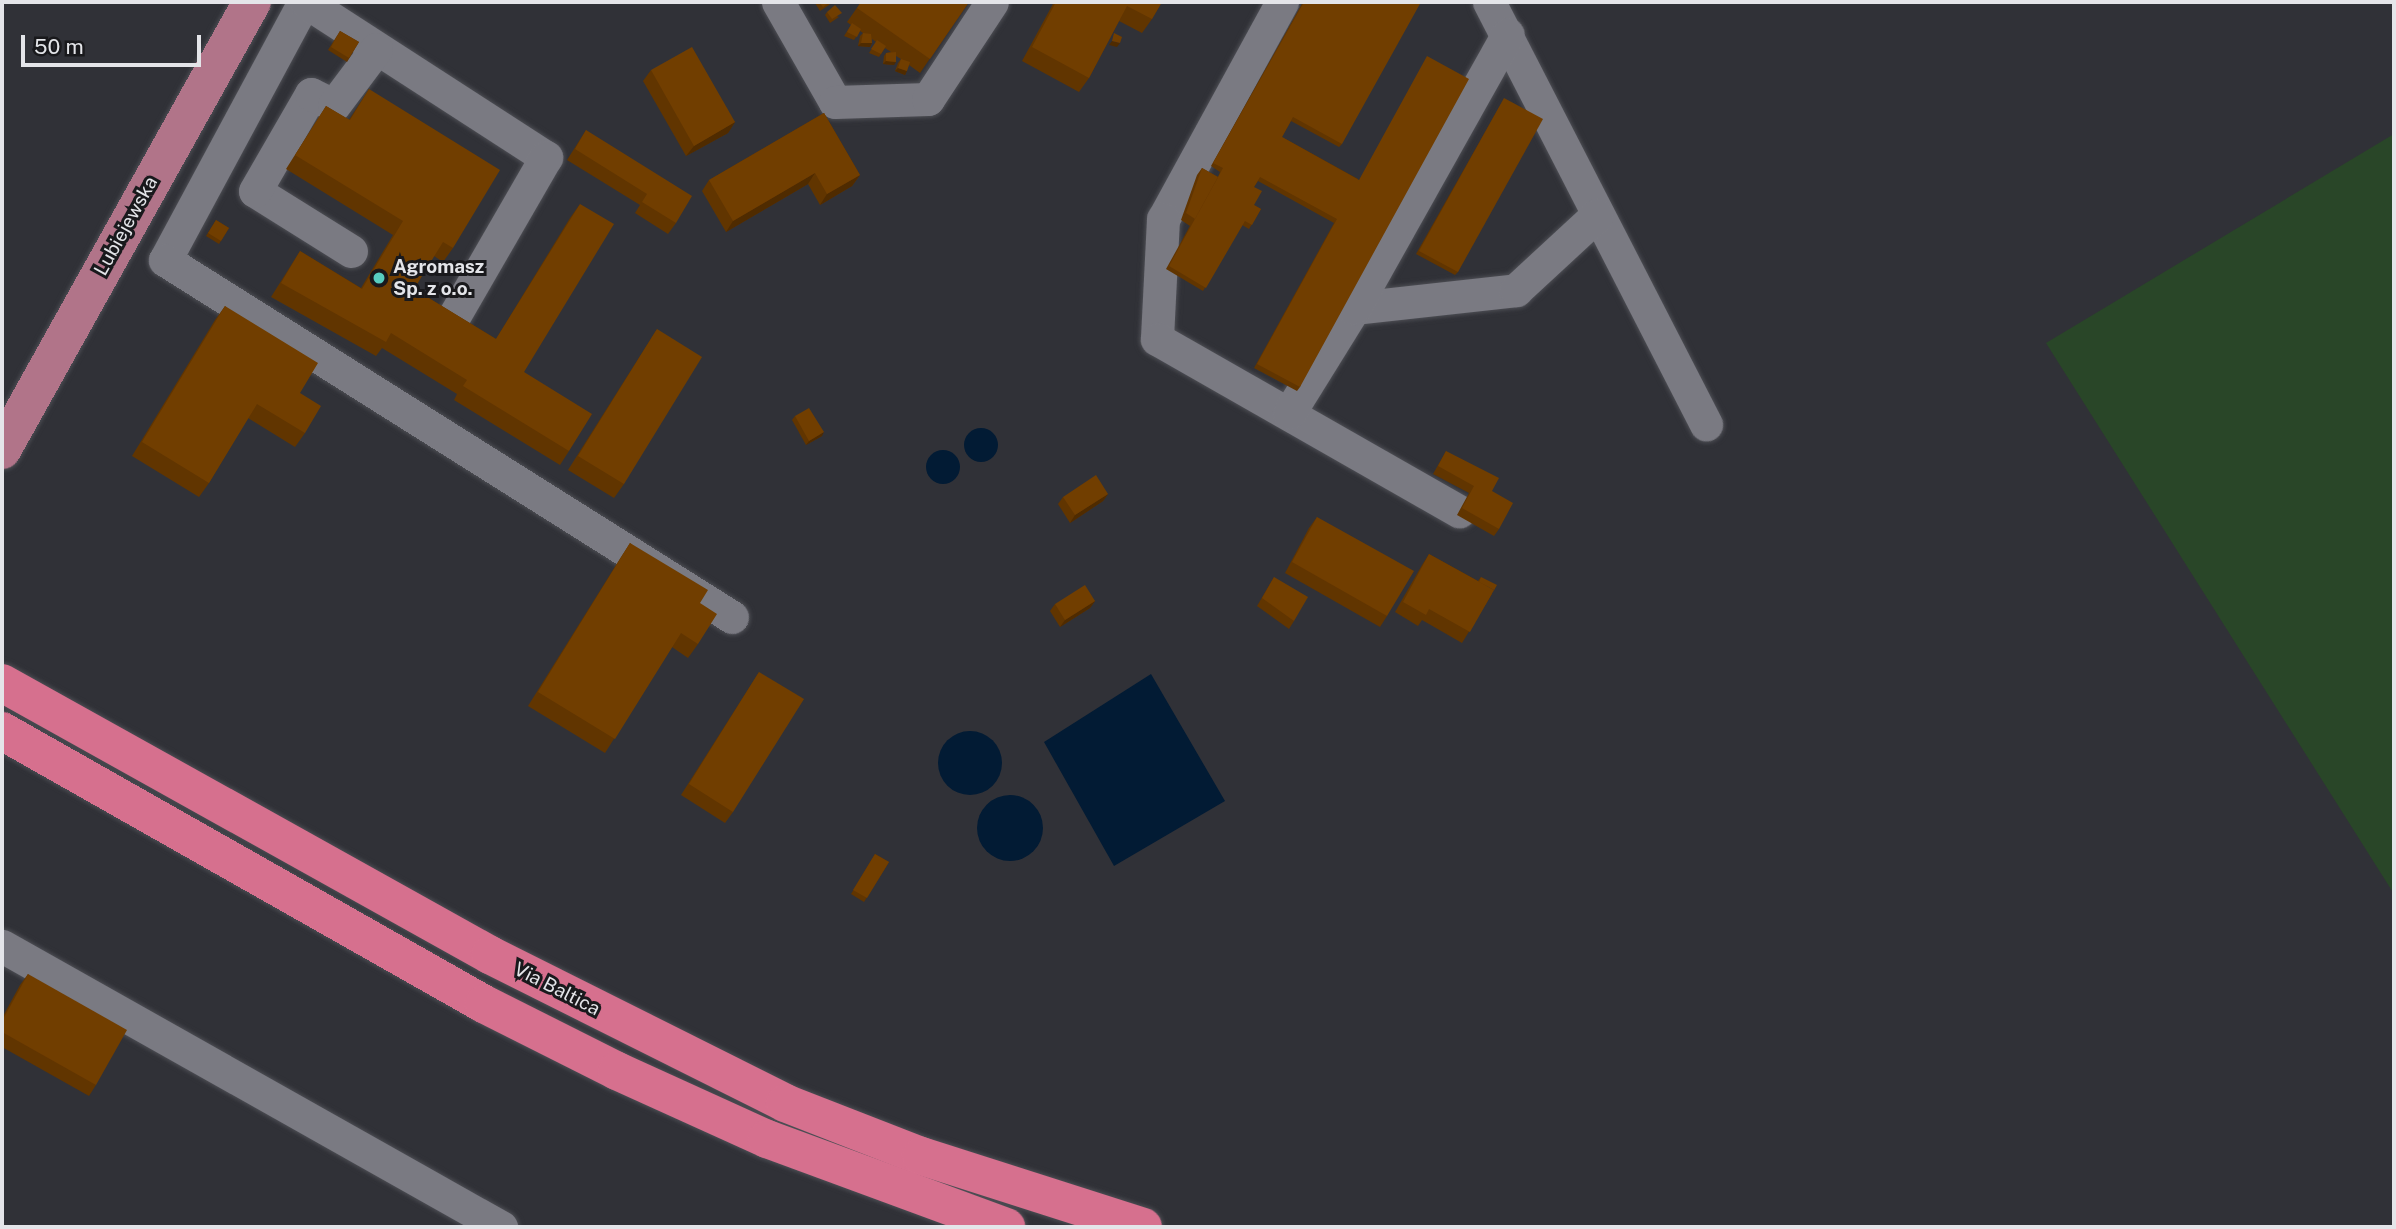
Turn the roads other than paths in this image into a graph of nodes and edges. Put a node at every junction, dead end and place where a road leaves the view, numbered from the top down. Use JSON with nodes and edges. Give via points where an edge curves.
{"nodes":[{"id":1,"x":252,"y":2,"type":"edge"},
{"id":2,"x":305,"y":2,"type":"edge"},
{"id":3,"x":778,"y":2,"type":"edge"},
{"id":4,"x":992,"y":2,"type":"edge"},
{"id":5,"x":1489,"y":2,"type":"edge"},
{"id":6,"x":1278,"y":3,"type":"edge"},
{"id":7,"x":1508,"y":34,"type":"junction"},
{"id":8,"x":376,"y":49,"type":"junction"},
{"id":9,"x":1597,"y":215,"type":"junction"},
{"id":10,"x":351,"y":251,"type":"dead end"},
{"id":11,"x":1354,"y":308,"type":"junction"},
{"id":12,"x":452,"y":320,"type":"edge"},
{"id":13,"x":1289,"y":413,"type":"junction"},
{"id":14,"x":1706,"y":425,"type":"dead end"},
{"id":15,"x":2,"y":450,"type":"edge"},
{"id":16,"x":1459,"y":511,"type":"dead end"},
{"id":17,"x":732,"y":617,"type":"dead end"},
{"id":18,"x":2,"y":683,"type":"edge"},
{"id":19,"x":2,"y":731,"type":"edge"},
{"id":20,"x":2,"y":946,"type":"edge"},
{"id":21,"x":501,"y":1227,"type":"edge"},
{"id":22,"x":1006,"y":1227,"type":"edge"},
{"id":23,"x":1143,"y":1227,"type":"edge"}],
"edges":[{"from":1,"to":15,"type":"main road","name":"Lubiejewska"},
{"from":2,"to":8,"type":"street"},
{"from":2,"to":17,"type":"street","via":[[165,260]]},
{"from":3,"to":4,"type":"street","via":[[835,102],[928,99]]},
{"from":5,"to":7,"type":"street"},
{"from":6,"to":13,"type":"street","via":[[1163,219],[1157,339]]},
{"from":7,"to":9,"type":"street"},
{"from":7,"to":11,"type":"street"},
{"from":8,"to":10,"type":"street","via":[[334,105],[312,94],[255,191]]},
{"from":8,"to":12,"type":"street","via":[[546,157]]},
{"from":9,"to":11,"type":"street","via":[[1516,290]]},
{"from":9,"to":14,"type":"street"},
{"from":11,"to":13,"type":"street"},
{"from":13,"to":16,"type":"street"},
{"from":18,"to":23,"type":"highway","name":"Via Baltica","via":[[455,937],[785,1103],[921,1156]]},
{"from":19,"to":22,"type":"highway","via":[[484,1004],[605,1065],[767,1139]]},
{"from":20,"to":21,"type":"street"}]}
